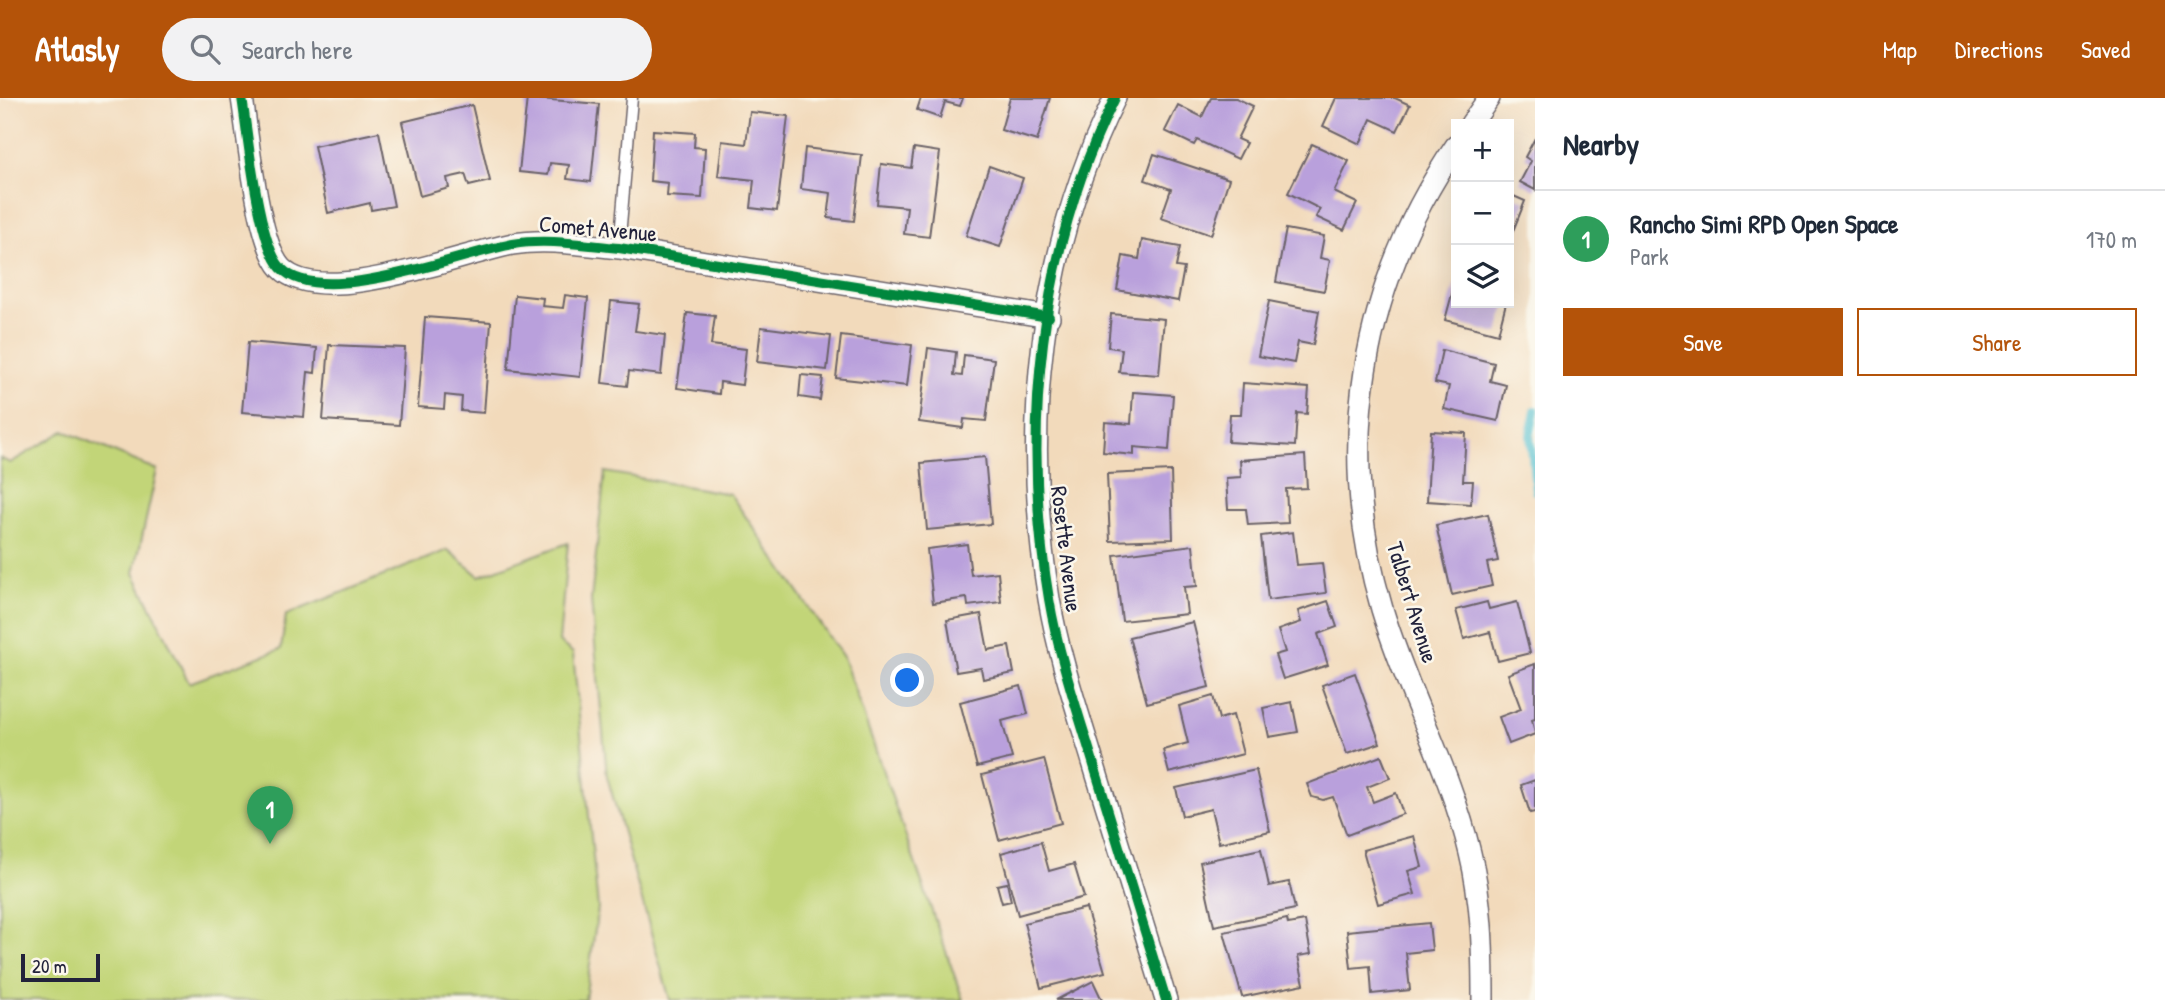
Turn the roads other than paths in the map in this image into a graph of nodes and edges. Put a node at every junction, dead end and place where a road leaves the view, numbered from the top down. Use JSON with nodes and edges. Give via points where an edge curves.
{"nodes":[{"id":1,"x":242,"y":98,"type":"edge"},
{"id":2,"x":632,"y":98,"type":"edge"},
{"id":3,"x":1115,"y":98,"type":"edge"},
{"id":4,"x":1489,"y":98,"type":"edge"},
{"id":5,"x":1474,"y":119,"type":"edge"},
{"id":6,"x":1451,"y":154,"type":"edge"},
{"id":7,"x":619,"y":248,"type":"junction"},
{"id":8,"x":1049,"y":317,"type":"junction"},
{"id":9,"x":1166,"y":1000,"type":"edge"},
{"id":10,"x":1483,"y":1000,"type":"edge"}],
"edges":[{"from":1,"to":7,"type":"street","name":"Comet Avenue","via":[[265,237],[281,269],[307,281],[354,284],[515,244]]},
{"from":2,"to":7,"type":"lane"},
{"from":3,"to":8,"type":"street","name":"Rosette Avenue","via":[[1077,190],[1058,257]]},
{"from":4,"to":5,"type":"street"},
{"from":6,"to":10,"type":"street","name":"Talbert Avenue","via":[[1394,259],[1368,342],[1357,434],[1364,531],[1382,610],[1471,855],[1483,942]]},
{"from":7,"to":8,"type":"street","name":"Comet Avenue"},
{"from":8,"to":9,"type":"street","name":"Rosette Avenue","via":[[1038,394],[1036,464],[1049,601],[1070,687]]}]}
